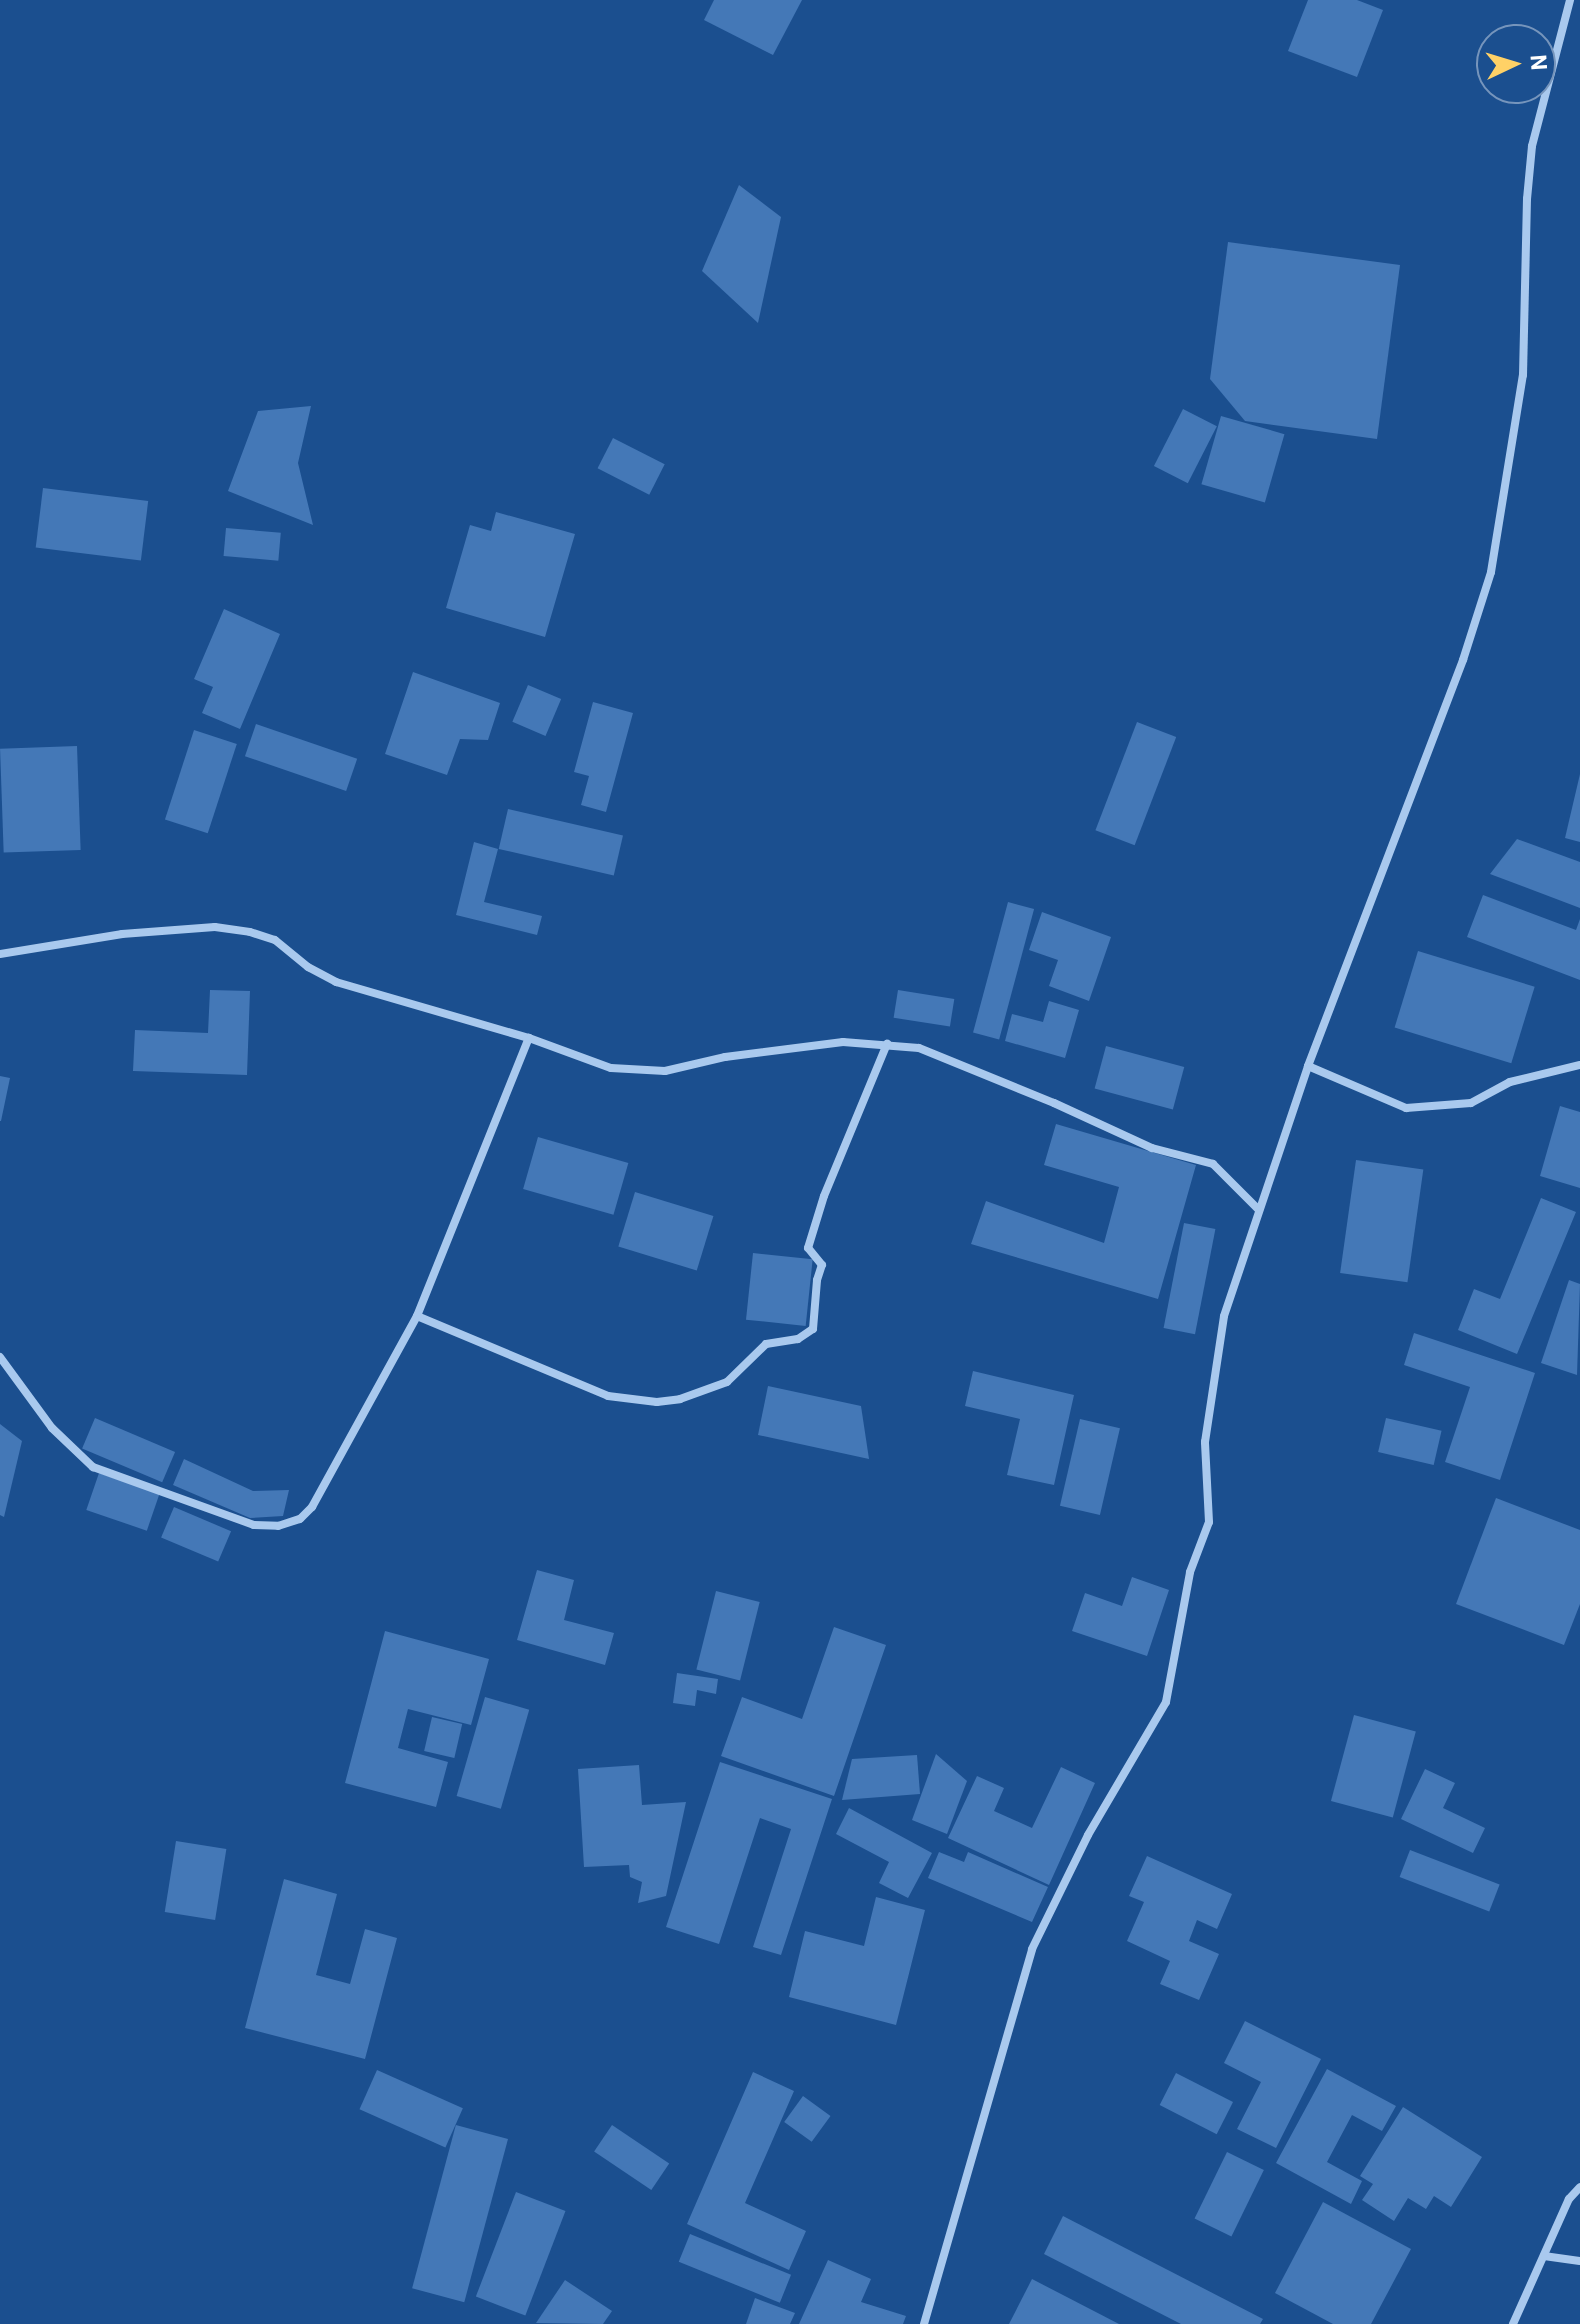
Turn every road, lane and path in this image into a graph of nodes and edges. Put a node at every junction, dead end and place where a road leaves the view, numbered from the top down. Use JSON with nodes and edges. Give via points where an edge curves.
{"nodes":[{"id":1,"x":1570,"y":0,"type":"edge"},
{"id":2,"x":0,"y":954,"type":"edge"},
{"id":3,"x":529,"y":1038,"type":"junction"},
{"id":4,"x":887,"y":1044,"type":"junction"},
{"id":5,"x":1580,"y":1065,"type":"edge"},
{"id":6,"x":1308,"y":1066,"type":"junction"},
{"id":7,"x":1259,"y":1210,"type":"junction"},
{"id":8,"x":417,"y":1316,"type":"junction"},
{"id":9,"x":0,"y":1357,"type":"edge"},
{"id":10,"x":1580,"y":2187,"type":"edge"},
{"id":11,"x":1544,"y":2256,"type":"junction"},
{"id":12,"x":1580,"y":2261,"type":"edge"},
{"id":13,"x":924,"y":2324,"type":"edge"},
{"id":14,"x":1513,"y":2324,"type":"edge"}],
"edges":[{"from":1,"to":6,"type":"street","via":[[1532,146],[1523,375],[1491,572],[1463,660]]},
{"from":2,"to":3,"type":"street","via":[[122,934],[215,927],[250,932],[275,940],[336,982]]},
{"from":3,"to":4,"type":"street","via":[[611,1068],[665,1071],[792,1046]]},
{"from":3,"to":8,"type":"street"},
{"from":4,"to":7,"type":"street","via":[[919,1048],[1152,1148],[1213,1164]]},
{"from":4,"to":8,"type":"street","via":[[808,1248],[822,1265],[813,1329],[798,1339],[766,1344],[727,1382],[657,1402],[608,1396]]},
{"from":5,"to":6,"type":"street","via":[[1510,1082],[1471,1103],[1406,1108]]},
{"from":6,"to":7,"type":"street"},
{"from":7,"to":13,"type":"street","via":[[1224,1316],[1205,1442],[1209,1522],[1190,1572],[1166,1702],[1088,1835],[1032,1949]]},
{"from":8,"to":9,"type":"street","via":[[312,1507],[300,1519],[278,1526],[254,1525],[93,1467],[52,1428]]},
{"from":10,"to":11,"type":"street","via":[[1569,2199]]},
{"from":11,"to":12,"type":"street"},
{"from":11,"to":14,"type":"street"}]}
